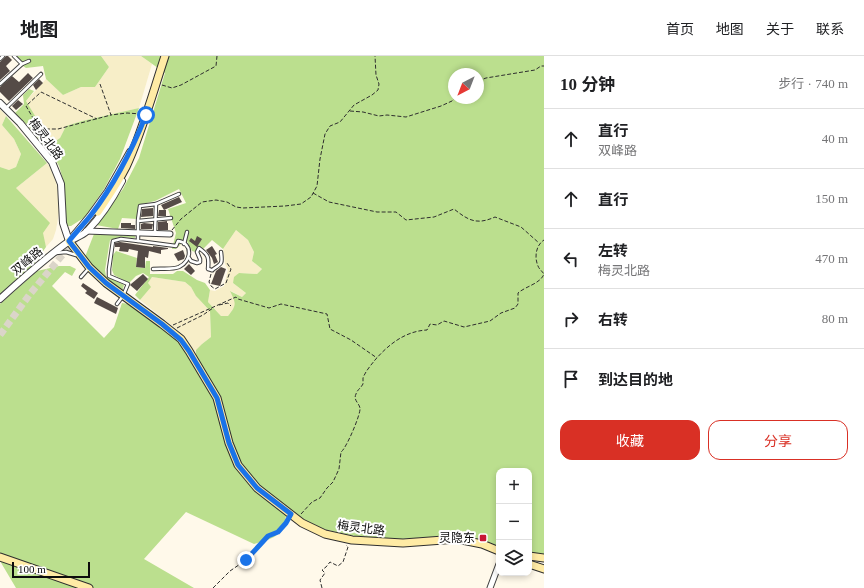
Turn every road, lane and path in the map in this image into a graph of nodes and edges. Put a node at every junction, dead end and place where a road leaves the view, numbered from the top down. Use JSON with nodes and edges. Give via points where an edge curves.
{"nodes":[{"id":1,"x":3,"y":56,"type":"edge"},
{"id":2,"x":14,"y":56,"type":"edge"},
{"id":3,"x":165,"y":56,"type":"edge"},
{"id":4,"x":217,"y":56,"type":"edge"},
{"id":5,"x":375,"y":56,"type":"edge"},
{"id":6,"x":0,"y":59,"type":"edge"},
{"id":7,"x":29,"y":61,"type":"dead end"},
{"id":8,"x":22,"y":64,"type":"junction"},
{"id":9,"x":544,"y":66,"type":"edge"},
{"id":10,"x":41,"y":74,"type":"dead end"},
{"id":11,"x":484,"y":79,"type":"edge"},
{"id":12,"x":0,"y":84,"type":"edge"},
{"id":13,"x":100,"y":84,"type":"dead end"},
{"id":14,"x":156,"y":84,"type":"junction"},
{"id":15,"x":0,"y":103,"type":"edge"},
{"id":16,"x":448,"y":103,"type":"edge"},
{"id":17,"x":6,"y":109,"type":"junction"},
{"id":18,"x":349,"y":111,"type":"junction"},
{"id":19,"x":146,"y":115,"type":"junction"},
{"id":20,"x":111,"y":116,"type":"junction"},
{"id":21,"x":97,"y":119,"type":"junction"},
{"id":22,"x":40,"y":130,"type":"junction"},
{"id":23,"x":27,"y":132,"type":"junction"},
{"id":24,"x":135,"y":142,"type":"junction"},
{"id":25,"x":313,"y":193,"type":"junction"},
{"id":26,"x":179,"y":194,"type":"dead end"},
{"id":27,"x":156,"y":204,"type":"junction"},
{"id":28,"x":98,"y":212,"type":"tunnel mouth"},
{"id":29,"x":156,"y":218,"type":"junction"},
{"id":30,"x":171,"y":218,"type":"dead end"},
{"id":31,"x":138,"y":220,"type":"junction"},
{"id":32,"x":86,"y":231,"type":"junction"},
{"id":33,"x":187,"y":232,"type":"dead end"},
{"id":34,"x":138,"y":233,"type":"junction"},
{"id":35,"x":155,"y":234,"type":"junction"},
{"id":36,"x":170,"y":234,"type":"joint"},
{"id":37,"x":544,"y":240,"type":"edge"},
{"id":38,"x":69,"y":241,"type":"junction"},
{"id":39,"x":138,"y":241,"type":"junction"},
{"id":40,"x":184,"y":244,"type":"junction"},
{"id":41,"x":539,"y":244,"type":"junction"},
{"id":42,"x":221,"y":252,"type":"dead end"},
{"id":43,"x":189,"y":258,"type":"junction"},
{"id":44,"x":46,"y":259,"type":"junction"},
{"id":45,"x":82,"y":259,"type":"junction"},
{"id":46,"x":227,"y":263,"type":"dead end"},
{"id":47,"x":89,"y":267,"type":"junction"},
{"id":48,"x":153,"y":269,"type":"dead end"},
{"id":49,"x":212,"y":270,"type":"junction"},
{"id":50,"x":82,"y":277,"type":"dead end"},
{"id":51,"x":123,"y":296,"type":"junction"},
{"id":52,"x":0,"y":299,"type":"edge"},
{"id":53,"x":117,"y":304,"type":"dead end"},
{"id":54,"x":217,"y":305,"type":"junction"},
{"id":55,"x":231,"y":306,"type":"dead end"},
{"id":56,"x":172,"y":328,"type":"junction"},
{"id":57,"x":377,"y":358,"type":"junction"},
{"id":58,"x":291,"y":514,"type":"junction"},
{"id":59,"x":297,"y":519,"type":"junction"},
{"id":60,"x":346,"y":545,"type":"dead end"},
{"id":61,"x":496,"y":550,"type":"edge"},
{"id":62,"x":532,"y":556,"type":"edge"},
{"id":63,"x":0,"y":557,"type":"edge"},
{"id":64,"x":544,"y":558,"type":"edge"},
{"id":65,"x":532,"y":565,"type":"edge"},
{"id":66,"x":544,"y":568,"type":"edge"},
{"id":67,"x":496,"y":572,"type":"edge"},
{"id":68,"x":81,"y":587,"type":"edge"},
{"id":69,"x":89,"y":588,"type":"edge"},
{"id":70,"x":213,"y":588,"type":"edge"},
{"id":71,"x":322,"y":588,"type":"edge"},
{"id":72,"x":490,"y":588,"type":"edge"}],
"edges":[{"from":1,"to":6,"type":"lane"},
{"from":2,"to":8,"type":"lane"},
{"from":3,"to":14,"type":"main road"},
{"from":4,"to":14,"type":"path","via":[[216,66],[181,85],[172,88]]},
{"from":5,"to":18,"type":"path","via":[[378,90]]},
{"from":7,"to":8,"type":"lane"},
{"from":8,"to":12,"type":"lane"},
{"from":9,"to":11,"type":"path","via":[[535,70]]},
{"from":10,"to":17,"type":"lane"},
{"from":13,"to":20,"type":"path"},
{"from":14,"to":19,"type":"main road"},
{"from":15,"to":17,"type":"street","name":"梅灵北路"},
{"from":16,"to":18,"type":"path","via":[[406,116],[379,116]]},
{"from":17,"to":23,"type":"street","name":"梅灵北路"},
{"from":18,"to":25,"type":"path","via":[[340,122],[330,126],[325,134],[317,186]]},
{"from":19,"to":20,"type":"path","via":[[126,113]]},
{"from":19,"to":24,"type":"main road"},
{"from":20,"to":21,"type":"path"},
{"from":21,"to":22,"type":"path","via":[[58,129]]},
{"from":21,"to":22,"type":"path","via":[[41,92],[26,106]]},
{"from":22,"to":23,"type":"path"},
{"from":23,"to":38,"type":"street","name":"梅灵北路","via":[[52,162],[61,184],[62,223]]},
{"from":24,"to":28,"type":"main road","via":[[122,173]]},
{"from":24,"to":32,"type":"street","via":[[127,172],[104,210]]},
{"from":24,"to":38,"type":"street","via":[[108,191]]},
{"from":25,"to":36,"type":"path","via":[[301,204],[285,206],[243,208],[216,200],[202,202],[181,219]]},
{"from":25,"to":41,"type":"path","via":[[329,202],[377,212],[396,212],[406,220],[434,217],[454,209],[472,221],[485,221],[495,217],[521,228]]},
{"from":26,"to":27,"type":"lane"},
{"from":27,"to":29,"type":"lane"},
{"from":27,"to":31,"type":"lane","via":[[140,206]]},
{"from":29,"to":30,"type":"lane"},
{"from":29,"to":31,"type":"lane"},
{"from":29,"to":35,"type":"lane"},
{"from":31,"to":34,"type":"lane"},
{"from":32,"to":34,"type":"street"},
{"from":32,"to":38,"type":"street"},
{"from":33,"to":40,"type":"lane"},
{"from":34,"to":35,"type":"street"},
{"from":34,"to":39,"type":"lane"},
{"from":35,"to":36,"type":"street"},
{"from":37,"to":41,"type":"path"},
{"from":38,"to":44,"type":"street","name":"双峰路"},
{"from":38,"to":45,"type":"main road","name":"梅灵北路"},
{"from":39,"to":40,"type":"lane","via":[[176,246],[178,241],[181,241]]},
{"from":39,"to":51,"type":"lane","via":[[112,240],[109,276],[128,284]]},
{"from":40,"to":43,"type":"lane","via":[[188,247]]},
{"from":41,"to":57,"type":"path","via":[[538,267],[544,274],[542,278],[518,293],[518,304],[515,308],[490,321],[464,327],[444,321],[437,325],[430,324],[427,330],[404,335],[391,343]]},
{"from":42,"to":49,"type":"lane","via":[[222,263]]},
{"from":43,"to":48,"type":"lane","via":[[178,268]]},
{"from":43,"to":49,"type":"lane","via":[[191,261],[200,262],[197,252],[199,248],[209,258],[208,269]]},
{"from":44,"to":45,"type":"lane","via":[[55,253],[66,252]]},
{"from":44,"to":52,"type":"street","name":"双峰路"},
{"from":45,"to":47,"type":"main road","name":"梅灵北路"},
{"from":46,"to":49,"type":"path","via":[[230,269],[226,283],[215,289],[209,282]]},
{"from":47,"to":50,"type":"lane"},
{"from":47,"to":51,"type":"main road","name":"梅灵北路"},
{"from":51,"to":53,"type":"lane"},
{"from":51,"to":56,"type":"main road","name":"梅灵北路"},
{"from":54,"to":55,"type":"path","via":[[228,303]]},
{"from":54,"to":56,"type":"path"},
{"from":54,"to":56,"type":"path","via":[[203,315]]},
{"from":54,"to":57,"type":"path","via":[[236,297],[269,308],[281,304],[327,314],[330,330],[351,340]]},
{"from":56,"to":58,"type":"main road","name":"梅灵北路","via":[[217,398],[229,443],[238,465],[257,488]]},
{"from":57,"to":59,"type":"path","via":[[355,395],[360,406],[360,414],[345,449],[341,452],[339,468],[333,482]]},
{"from":58,"to":59,"type":"main road","name":"梅灵北路"},
{"from":58,"to":70,"type":"path","via":[[278,532],[268,536],[246,560],[230,570]]},
{"from":59,"to":61,"type":"main road","name":"梅灵北路","via":[[325,534],[352,540],[403,543],[458,539]]},
{"from":60,"to":71,"type":"path","via":[[348,547],[342,562],[338,566],[330,562],[322,570],[325,573],[320,580]]},
{"from":62,"to":64,"type":"main road"},
{"from":63,"to":68,"type":"main road"},
{"from":65,"to":66,"type":"main road"},
{"from":67,"to":72,"type":"street"},
{"from":68,"to":69,"type":"main road"}]}
